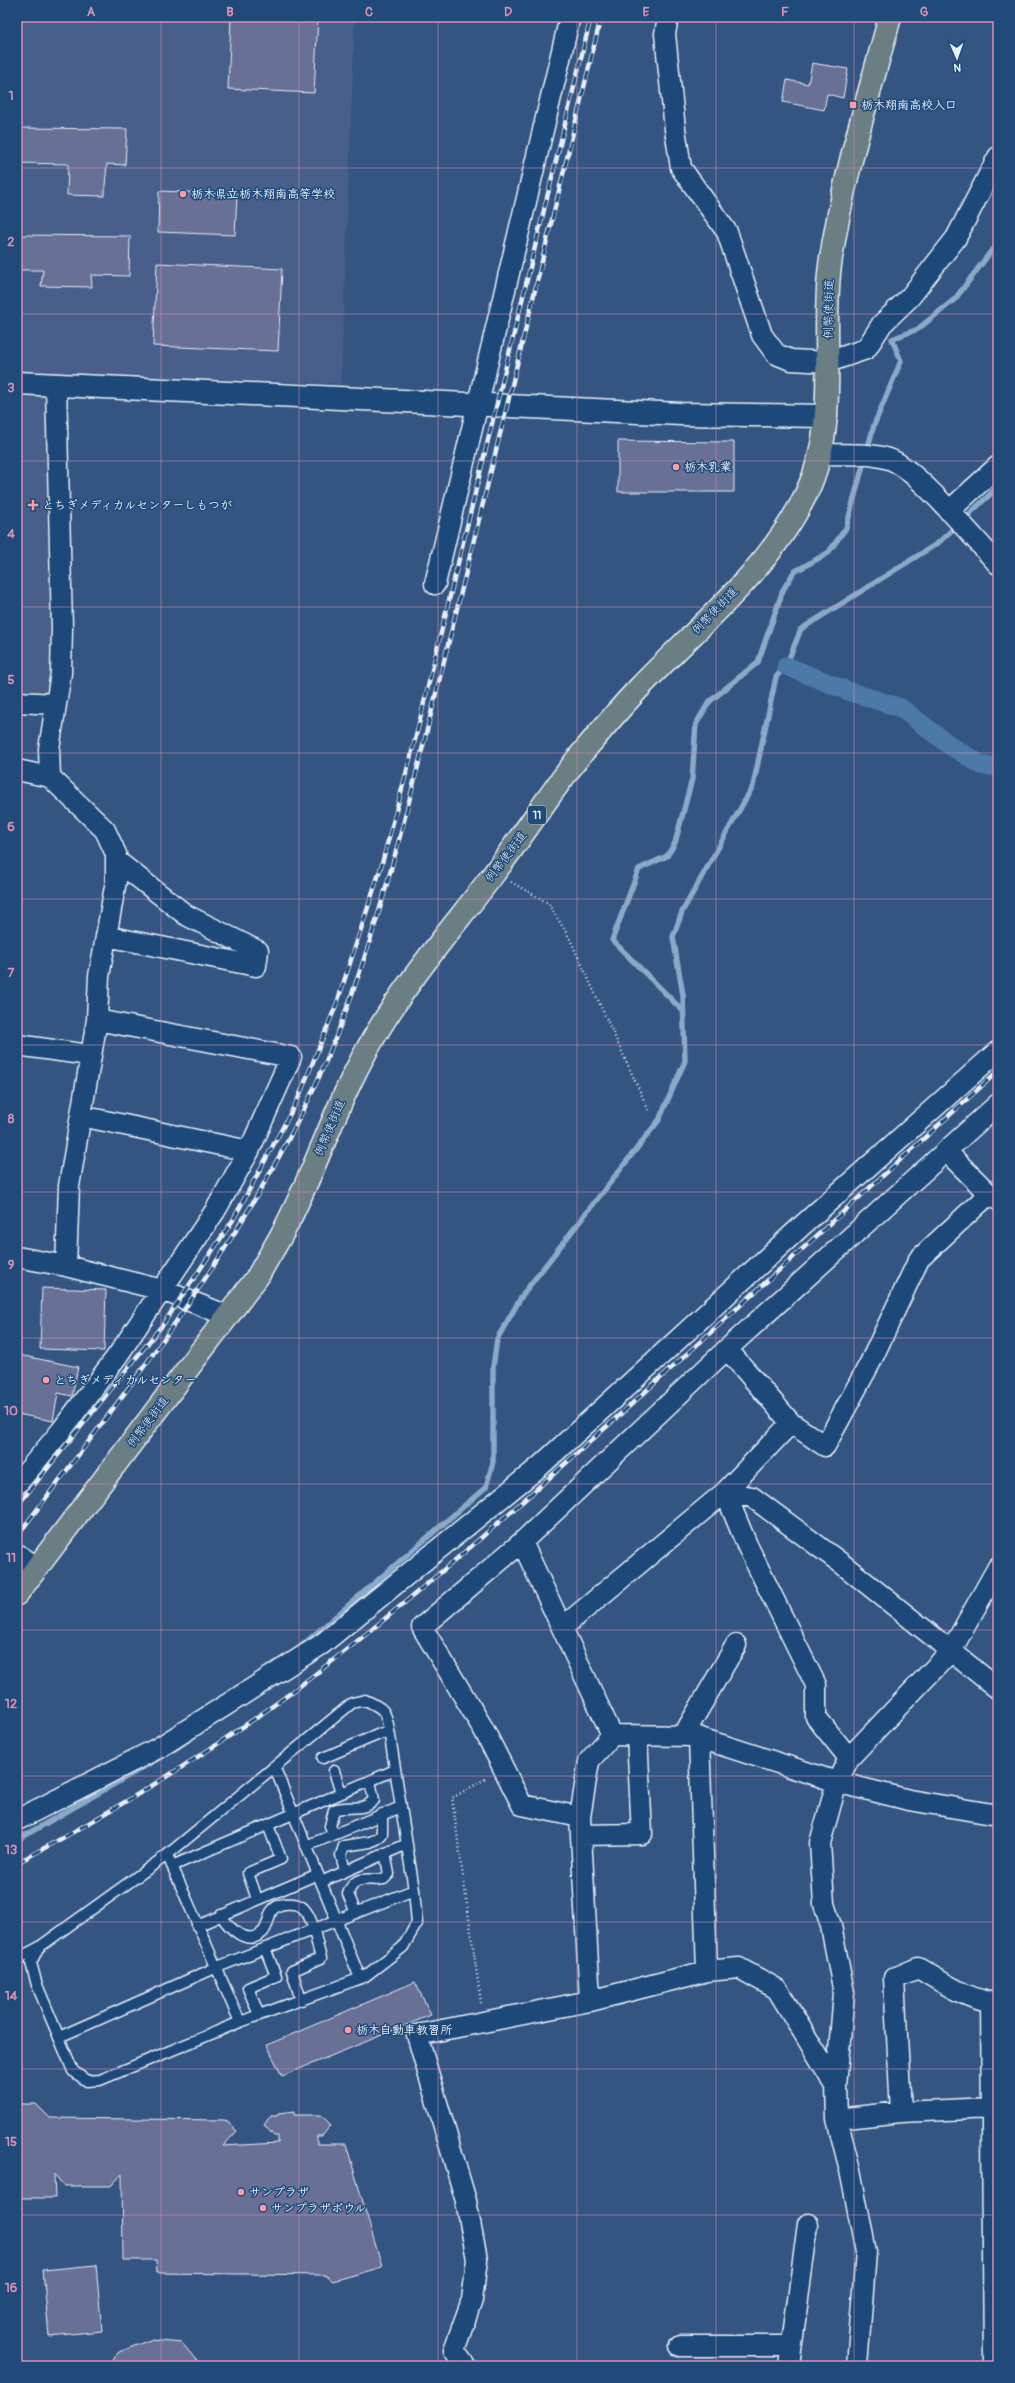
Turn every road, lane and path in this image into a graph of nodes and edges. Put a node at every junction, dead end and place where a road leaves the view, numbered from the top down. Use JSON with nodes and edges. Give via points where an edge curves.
{"nodes":[{"id":1,"x":570,"y":17,"type":"edge"},
{"id":2,"x":668,"y":17,"type":"edge"},
{"id":3,"x":890,"y":17,"type":"edge"},
{"id":4,"x":998,"y":157,"type":"edge"},
{"id":5,"x":828,"y":362,"type":"junction"},
{"id":6,"x":17,"y":382,"type":"edge"},
{"id":7,"x":56,"y":384,"type":"junction"},
{"id":8,"x":477,"y":403,"type":"junction"},
{"id":9,"x":826,"y":416,"type":"junction"},
{"id":10,"x":820,"y":454,"type":"junction"},
{"id":11,"x":998,"y":466,"type":"edge"},
{"id":12,"x":949,"y":510,"type":"junction"},
{"id":13,"x":998,"y":564,"type":"edge"},
{"id":14,"x":435,"y":584,"type":"dead end"},
{"id":15,"x":17,"y":702,"type":"edge"},
{"id":16,"x":56,"y":704,"type":"junction"},
{"id":17,"x":17,"y":770,"type":"edge"},
{"id":18,"x":50,"y":777,"type":"junction"},
{"id":19,"x":116,"y":860,"type":"junction"},
{"id":20,"x":494,"y":874,"type":"junction"},
{"id":21,"x":106,"y":936,"type":"junction"},
{"id":22,"x":97,"y":1020,"type":"junction"},
{"id":23,"x":17,"y":1045,"type":"edge"},
{"id":24,"x":998,"y":1051,"type":"edge"},
{"id":25,"x":89,"y":1055,"type":"junction"},
{"id":26,"x":998,"y":1104,"type":"edge"},
{"id":27,"x":649,"y":1110,"type":"dead end"},
{"id":28,"x":81,"y":1116,"type":"junction"},
{"id":29,"x":249,"y":1151,"type":"junction"},
{"id":30,"x":946,"y":1152,"type":"junction"},
{"id":31,"x":993,"y":1197,"type":"edge"},
{"id":32,"x":17,"y":1257,"type":"edge"},
{"id":33,"x":66,"y":1266,"type":"junction"},
{"id":34,"x":162,"y":1290,"type":"junction"},
{"id":35,"x":228,"y":1316,"type":"junction"},
{"id":36,"x":727,"y":1349,"type":"junction"},
{"id":37,"x":791,"y":1423,"type":"junction"},
{"id":38,"x":17,"y":1484,"type":"edge"},
{"id":39,"x":725,"y":1492,"type":"junction"},
{"id":40,"x":522,"y":1542,"type":"junction"},
{"id":41,"x":17,"y":1556,"type":"edge"},
{"id":42,"x":998,"y":1567,"type":"edge"},
{"id":43,"x":36,"y":1568,"type":"junction"},
{"id":44,"x":17,"y":1594,"type":"edge"},
{"id":45,"x":562,"y":1627,"type":"junction"},
{"id":46,"x":736,"y":1644,"type":"dead end"},
{"id":47,"x":951,"y":1651,"type":"junction"},
{"id":48,"x":998,"y":1689,"type":"edge"},
{"id":49,"x":389,"y":1730,"type":"junction"},
{"id":50,"x":612,"y":1735,"type":"junction"},
{"id":51,"x":637,"y":1736,"type":"junction"},
{"id":52,"x":691,"y":1737,"type":"junction"},
{"id":53,"x":322,"y":1758,"type":"dead end"},
{"id":54,"x":849,"y":1758,"type":"junction"},
{"id":55,"x":274,"y":1766,"type":"junction"},
{"id":56,"x":503,"y":1768,"type":"junction"},
{"id":57,"x":395,"y":1770,"type":"junction"},
{"id":58,"x":334,"y":1771,"type":"dead end"},
{"id":59,"x":370,"y":1781,"type":"junction"},
{"id":60,"x":838,"y":1782,"type":"junction"},
{"id":61,"x":341,"y":1793,"type":"junction"},
{"id":62,"x":401,"y":1806,"type":"junction"},
{"id":63,"x":382,"y":1814,"type":"junction"},
{"id":64,"x":998,"y":1815,"type":"edge"},
{"id":65,"x":17,"y":1820,"type":"edge"},
{"id":66,"x":268,"y":1825,"type":"junction"},
{"id":67,"x":581,"y":1826,"type":"junction"},
{"id":68,"x":334,"y":1834,"type":"junction"},
{"id":69,"x":407,"y":1844,"type":"junction"},
{"id":70,"x":306,"y":1846,"type":"junction"},
{"id":71,"x":385,"y":1853,"type":"junction"},
{"id":72,"x":167,"y":1856,"type":"junction"},
{"id":73,"x":172,"y":1866,"type":"junction"},
{"id":74,"x":345,"y":1871,"type":"junction"},
{"id":75,"x":319,"y":1878,"type":"junction"},
{"id":76,"x":414,"y":1890,"type":"junction"},
{"id":77,"x":257,"y":1899,"type":"junction"},
{"id":78,"x":356,"y":1913,"type":"junction"},
{"id":79,"x":222,"y":1915,"type":"junction"},
{"id":80,"x":197,"y":1926,"type":"junction"},
{"id":81,"x":314,"y":1929,"type":"junction"},
{"id":82,"x":38,"y":1948,"type":"junction"},
{"id":83,"x":265,"y":1948,"type":"junction"},
{"id":84,"x":17,"y":1959,"type":"edge"},
{"id":85,"x":215,"y":1968,"type":"junction"},
{"id":86,"x":706,"y":1971,"type":"junction"},
{"id":87,"x":360,"y":1978,"type":"junction"},
{"id":88,"x":301,"y":2000,"type":"junction"},
{"id":89,"x":590,"y":2001,"type":"junction"},
{"id":90,"x":994,"y":2003,"type":"edge"},
{"id":91,"x":259,"y":2016,"type":"junction"},
{"id":92,"x":483,"y":2021,"type":"junction"},
{"id":93,"x":240,"y":2022,"type":"junction"},
{"id":94,"x":59,"y":2037,"type":"junction"},
{"id":95,"x":836,"y":2086,"type":"junction"},
{"id":96,"x":992,"y":2108,"type":"junction"},
{"id":97,"x":901,"y":2112,"type":"junction"},
{"id":98,"x":837,"y":2119,"type":"junction"},
{"id":99,"x":995,"y":2193,"type":"edge"},
{"id":100,"x":808,"y":2224,"type":"dead end"},
{"id":101,"x":996,"y":2278,"type":"edge"},
{"id":102,"x":680,"y":2346,"type":"dead end"},
{"id":103,"x":791,"y":2346,"type":"junction"},
{"id":104,"x":465,"y":2366,"type":"edge"},
{"id":105,"x":789,"y":2366,"type":"edge"},
{"id":106,"x":857,"y":2366,"type":"edge"},
{"id":107,"x":994,"y":2366,"type":"edge"}],
"edges":[{"from":1,"to":8,"type":"street"},
{"from":2,"to":5,"type":"street","via":[[665,34],[681,168],[727,232],[762,335],[776,354],[791,360]]},
{"from":3,"to":5,"type":"main road","name":"例幣使街道","number":"11","via":[[861,122],[838,222],[828,288]]},
{"from":4,"to":5,"type":"street","via":[[956,238],[910,297],[882,324],[866,349]]},
{"from":5,"to":9,"type":"main road","name":"例幣使街道","number":"11"},
{"from":6,"to":7,"type":"street"},
{"from":7,"to":8,"type":"street"},
{"from":7,"to":16,"type":"street","via":[[62,628],[61,673]]},
{"from":8,"to":9,"type":"street","via":[[681,414]]},
{"from":8,"to":14,"type":"street"},
{"from":9,"to":10,"type":"main road","name":"例幣使街道","number":"11"},
{"from":10,"to":12,"type":"street","via":[[880,456],[891,459],[903,466]]},
{"from":10,"to":20,"type":"main road","name":"例幣使街道","number":"11","via":[[805,496],[789,524],[755,569],[640,687],[578,759]]},
{"from":11,"to":12,"type":"street"},
{"from":12,"to":13,"type":"street"},
{"from":15,"to":16,"type":"street"},
{"from":16,"to":18,"type":"street","via":[[49,749]]},
{"from":17,"to":18,"type":"street"},
{"from":18,"to":19,"type":"street","via":[[106,830]]},
{"from":19,"to":21,"type":"street","via":[[116,881]]},
{"from":19,"to":21,"type":"street","via":[[186,916],[258,951],[256,966]]},
{"from":20,"to":27,"type":"path","via":[[548,903],[569,937]]},
{"from":20,"to":35,"type":"main road","name":"例幣使街道","number":"11","via":[[431,953],[370,1044],[345,1093],[284,1230],[258,1276]]},
{"from":21,"to":22,"type":"street","via":[[99,976]]},
{"from":22,"to":25,"type":"street"},
{"from":22,"to":29,"type":"street","via":[[291,1057]]},
{"from":23,"to":25,"type":"street"},
{"from":24,"to":65,"type":"street","via":[[806,1222],[539,1467],[322,1644],[160,1747]]},
{"from":25,"to":28,"type":"street"},
{"from":26,"to":30,"type":"street"},
{"from":28,"to":29,"type":"street"},
{"from":28,"to":33,"type":"street","via":[[69,1186]]},
{"from":29,"to":34,"type":"street","via":[[215,1212]]},
{"from":30,"to":31,"type":"street"},
{"from":30,"to":36,"type":"street"},
{"from":31,"to":37,"type":"street","via":[[919,1260],[870,1363],[824,1446]]},
{"from":32,"to":33,"type":"street"},
{"from":33,"to":34,"type":"street"},
{"from":34,"to":35,"type":"street"},
{"from":34,"to":38,"type":"street","via":[[118,1355]]},
{"from":35,"to":43,"type":"main road","name":"例幣使街道","number":"11"},
{"from":36,"to":37,"type":"street"},
{"from":36,"to":40,"type":"street"},
{"from":37,"to":39,"type":"street"},
{"from":39,"to":45,"type":"street"},
{"from":39,"to":47,"type":"street","via":[[752,1497],[841,1563]]},
{"from":39,"to":54,"type":"street","via":[[747,1545],[816,1686],[816,1717]]},
{"from":40,"to":45,"type":"street"},
{"from":40,"to":56,"type":"street","via":[[422,1627],[484,1730]]},
{"from":41,"to":43,"type":"street"},
{"from":42,"to":47,"type":"street"},
{"from":43,"to":44,"type":"main road","name":"例幣使街道","number":"11"},
{"from":45,"to":50,"type":"street"},
{"from":46,"to":52,"type":"street"},
{"from":47,"to":48,"type":"street"},
{"from":47,"to":54,"type":"street"},
{"from":49,"to":53,"type":"lane"},
{"from":49,"to":55,"type":"lane","via":[[387,1715],[380,1707],[365,1700],[352,1703]]},
{"from":49,"to":57,"type":"lane"},
{"from":50,"to":51,"type":"street"},
{"from":50,"to":67,"type":"street","via":[[589,1761]]},
{"from":51,"to":52,"type":"street"},
{"from":51,"to":67,"type":"street","via":[[642,1834]]},
{"from":52,"to":60,"type":"street"},
{"from":52,"to":86,"type":"street"},
{"from":54,"to":60,"type":"street"},
{"from":55,"to":70,"type":"lane"},
{"from":55,"to":72,"type":"lane"},
{"from":56,"to":67,"type":"street","via":[[522,1805]]},
{"from":56,"to":92,"type":"path","via":[[452,1798]]},
{"from":57,"to":59,"type":"lane"},
{"from":57,"to":62,"type":"lane"},
{"from":58,"to":61,"type":"lane"},
{"from":59,"to":61,"type":"lane"},
{"from":59,"to":68,"type":"lane","via":[[374,1800],[362,1808],[342,1807],[334,1810],[330,1826]]},
{"from":60,"to":64,"type":"street","via":[[909,1800]]},
{"from":60,"to":95,"type":"street","via":[[820,1843],[824,1904],[831,1926],[844,1993]]},
{"from":61,"to":66,"type":"lane"},
{"from":62,"to":63,"type":"lane"},
{"from":62,"to":69,"type":"lane"},
{"from":63,"to":68,"type":"lane"},
{"from":63,"to":74,"type":"lane","via":[[382,1834],[377,1839],[344,1846],[341,1855]]},
{"from":66,"to":73,"type":"lane"},
{"from":66,"to":77,"type":"lane","via":[[281,1859],[248,1873]]},
{"from":67,"to":89,"type":"street"},
{"from":68,"to":70,"type":"lane"},
{"from":69,"to":71,"type":"lane"},
{"from":69,"to":76,"type":"lane"},
{"from":70,"to":75,"type":"lane"},
{"from":71,"to":74,"type":"lane"},
{"from":71,"to":78,"type":"lane","via":[[389,1874],[384,1879],[361,1879],[355,1881],[351,1887],[348,1894]]},
{"from":72,"to":73,"type":"lane"},
{"from":72,"to":82,"type":"lane"},
{"from":73,"to":80,"type":"lane"},
{"from":74,"to":75,"type":"lane"},
{"from":75,"to":77,"type":"lane"},
{"from":75,"to":87,"type":"lane"},
{"from":76,"to":78,"type":"lane"},
{"from":76,"to":87,"type":"lane","via":[[417,1923],[403,1946]]},
{"from":77,"to":79,"type":"lane"},
{"from":78,"to":81,"type":"lane"},
{"from":79,"to":80,"type":"lane"},
{"from":79,"to":81,"type":"lane","via":[[232,1931],[250,1937],[262,1932],[276,1907],[294,1903],[304,1909]]},
{"from":80,"to":85,"type":"lane"},
{"from":81,"to":83,"type":"lane"},
{"from":81,"to":88,"type":"lane","via":[[321,1958],[292,1970]]},
{"from":82,"to":84,"type":"lane"},
{"from":82,"to":94,"type":"lane","via":[[31,1963]]},
{"from":83,"to":85,"type":"lane"},
{"from":83,"to":91,"type":"lane","via":[[276,1976],[248,1988]]},
{"from":85,"to":93,"type":"lane"},
{"from":85,"to":94,"type":"lane"},
{"from":86,"to":89,"type":"street"},
{"from":86,"to":95,"type":"street","via":[[739,1968],[777,1989]]},
{"from":87,"to":88,"type":"lane"},
{"from":88,"to":91,"type":"lane"},
{"from":89,"to":92,"type":"street"},
{"from":90,"to":96,"type":"street"},
{"from":90,"to":97,"type":"street","via":[[956,1989],[918,1968],[894,1978]]},
{"from":91,"to":93,"type":"lane"},
{"from":92,"to":104,"type":"street","via":[[417,2035],[466,2201],[477,2259],[472,2300],[454,2350]]},
{"from":93,"to":94,"type":"lane","via":[[100,2080],[87,2081],[73,2071]]},
{"from":95,"to":98,"type":"street"},
{"from":96,"to":97,"type":"street"},
{"from":96,"to":99,"type":"street"},
{"from":97,"to":98,"type":"street"},
{"from":98,"to":106,"type":"street","via":[[866,2252]]},
{"from":99,"to":101,"type":"street"},
{"from":100,"to":103,"type":"street"},
{"from":101,"to":107,"type":"street"},
{"from":102,"to":103,"type":"street"},
{"from":103,"to":105,"type":"street"}]}
